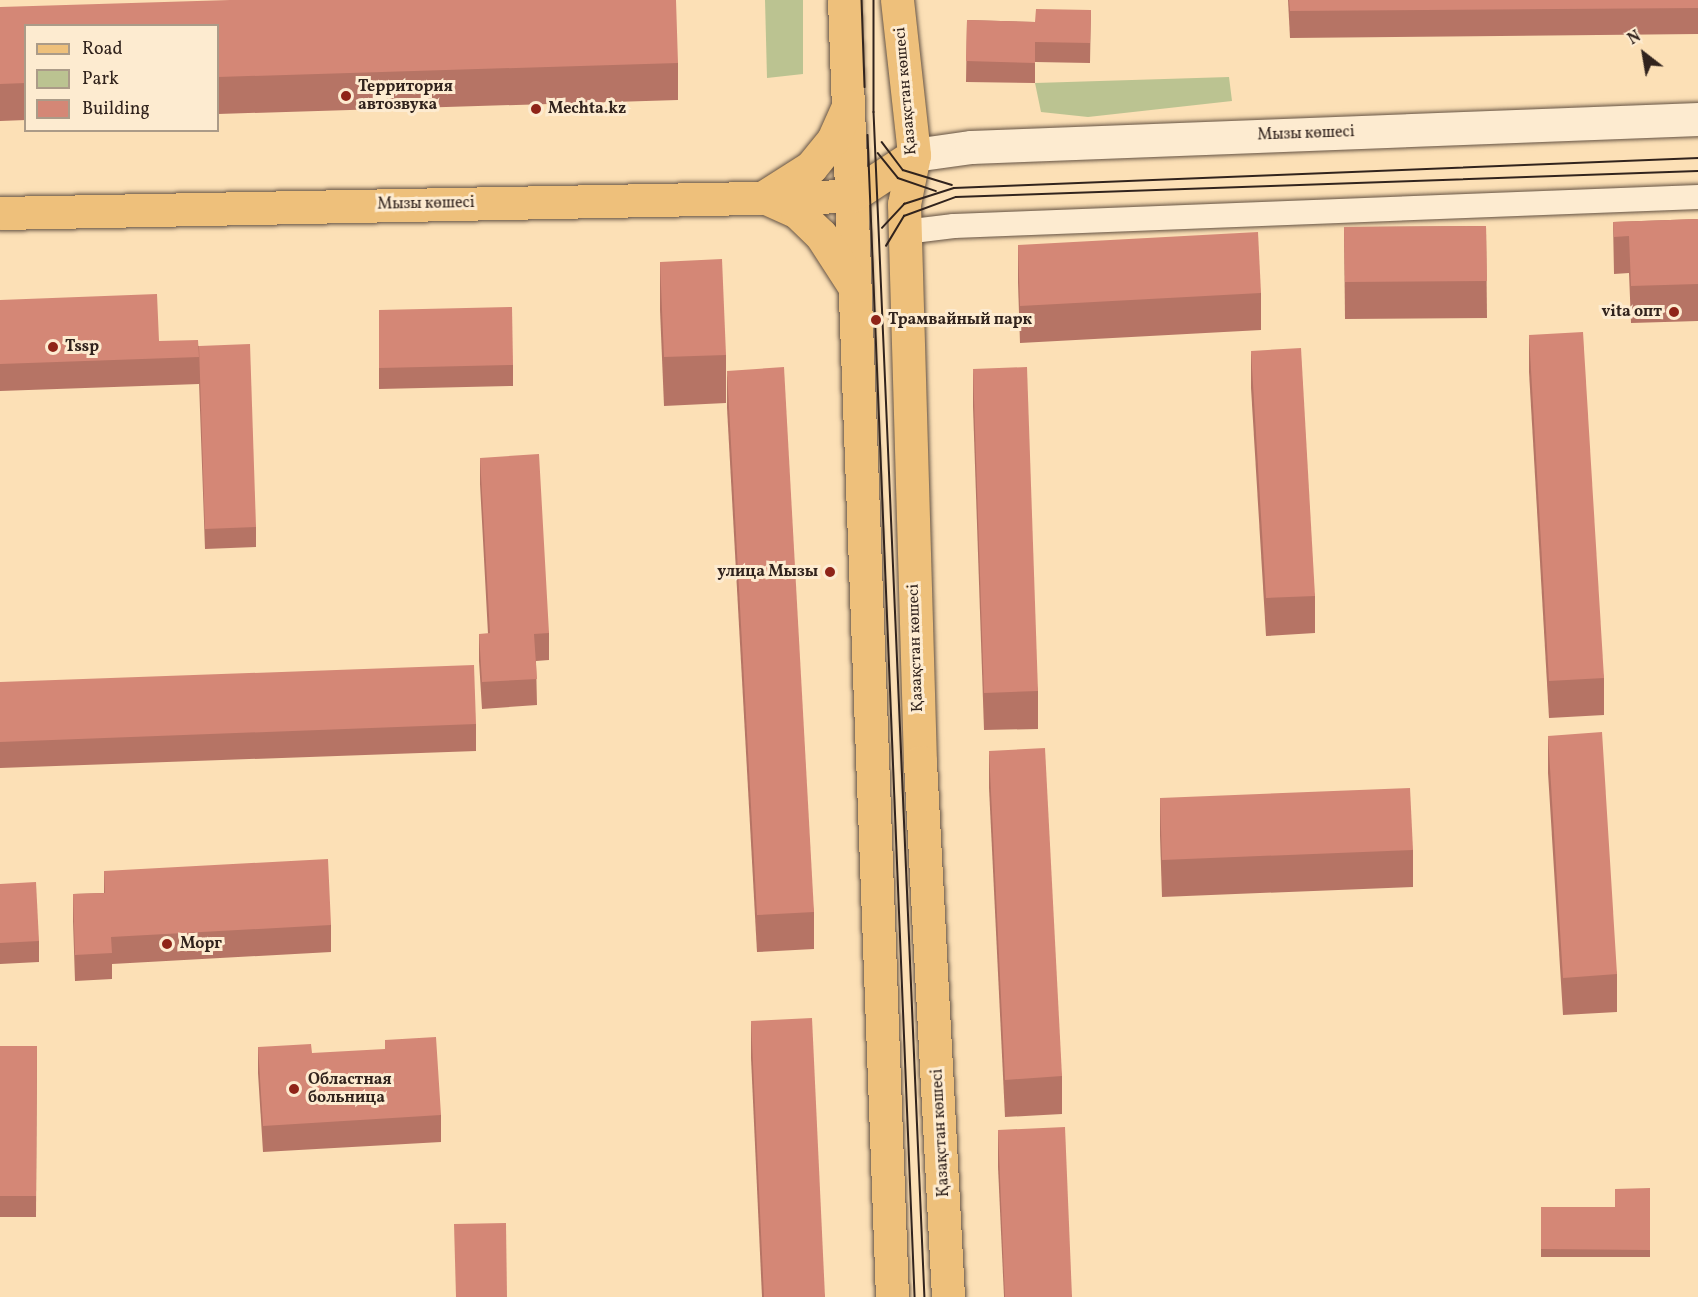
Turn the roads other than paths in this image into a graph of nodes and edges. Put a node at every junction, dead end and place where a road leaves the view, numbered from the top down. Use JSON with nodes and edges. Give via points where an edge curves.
{"nodes":[{"id":1,"x":844,"y":0,"type":"edge"},
{"id":2,"x":897,"y":0,"type":"edge"},
{"id":3,"x":848,"y":105,"type":"junction"},
{"id":4,"x":1698,"y":119,"type":"edge"},
{"id":5,"x":914,"y":155,"type":"junction"},
{"id":6,"x":852,"y":196,"type":"junction"},
{"id":7,"x":764,"y":197,"type":"junction"},
{"id":8,"x":1698,"y":197,"type":"edge"},
{"id":9,"x":0,"y":213,"type":"edge"},
{"id":10,"x":905,"y":232,"type":"junction"},
{"id":11,"x":855,"y":288,"type":"junction"},
{"id":12,"x":920,"y":762,"type":"junction"},
{"id":13,"x":872,"y":763,"type":"junction"},
{"id":14,"x":892,"y":1297,"type":"edge"},
{"id":15,"x":948,"y":1297,"type":"edge"}],
"edges":[{"from":1,"to":3,"type":"main road"},
{"from":2,"to":5,"type":"main road","name":"Қазақстан көшесі"},
{"from":3,"to":6,"type":"main road"},
{"from":3,"to":7,"type":"main road","via":[[833,140],[811,166]]},
{"from":4,"to":5,"type":"main road","name":"Мызы көшесі","via":[[972,147]]},
{"from":5,"to":6,"type":"main road"},
{"from":5,"to":10,"type":"main road","name":"Қазақстан көшесі","via":[[904,204]]},
{"from":6,"to":7,"type":"main road","name":"Мызы көшесі"},
{"from":6,"to":11,"type":"main road"},
{"from":7,"to":9,"type":"main road","name":"Мызы көшесі"},
{"from":7,"to":11,"type":"main road","via":[[797,212],[821,235]]},
{"from":8,"to":10,"type":"street","via":[[954,226]]},
{"from":10,"to":12,"type":"main road","name":"Қазақстан көшесі"},
{"from":11,"to":13,"type":"main road"},
{"from":12,"to":13,"type":"main road"},
{"from":12,"to":15,"type":"main road","name":"Қазақстан көшесі"},
{"from":13,"to":14,"type":"main road"}]}
